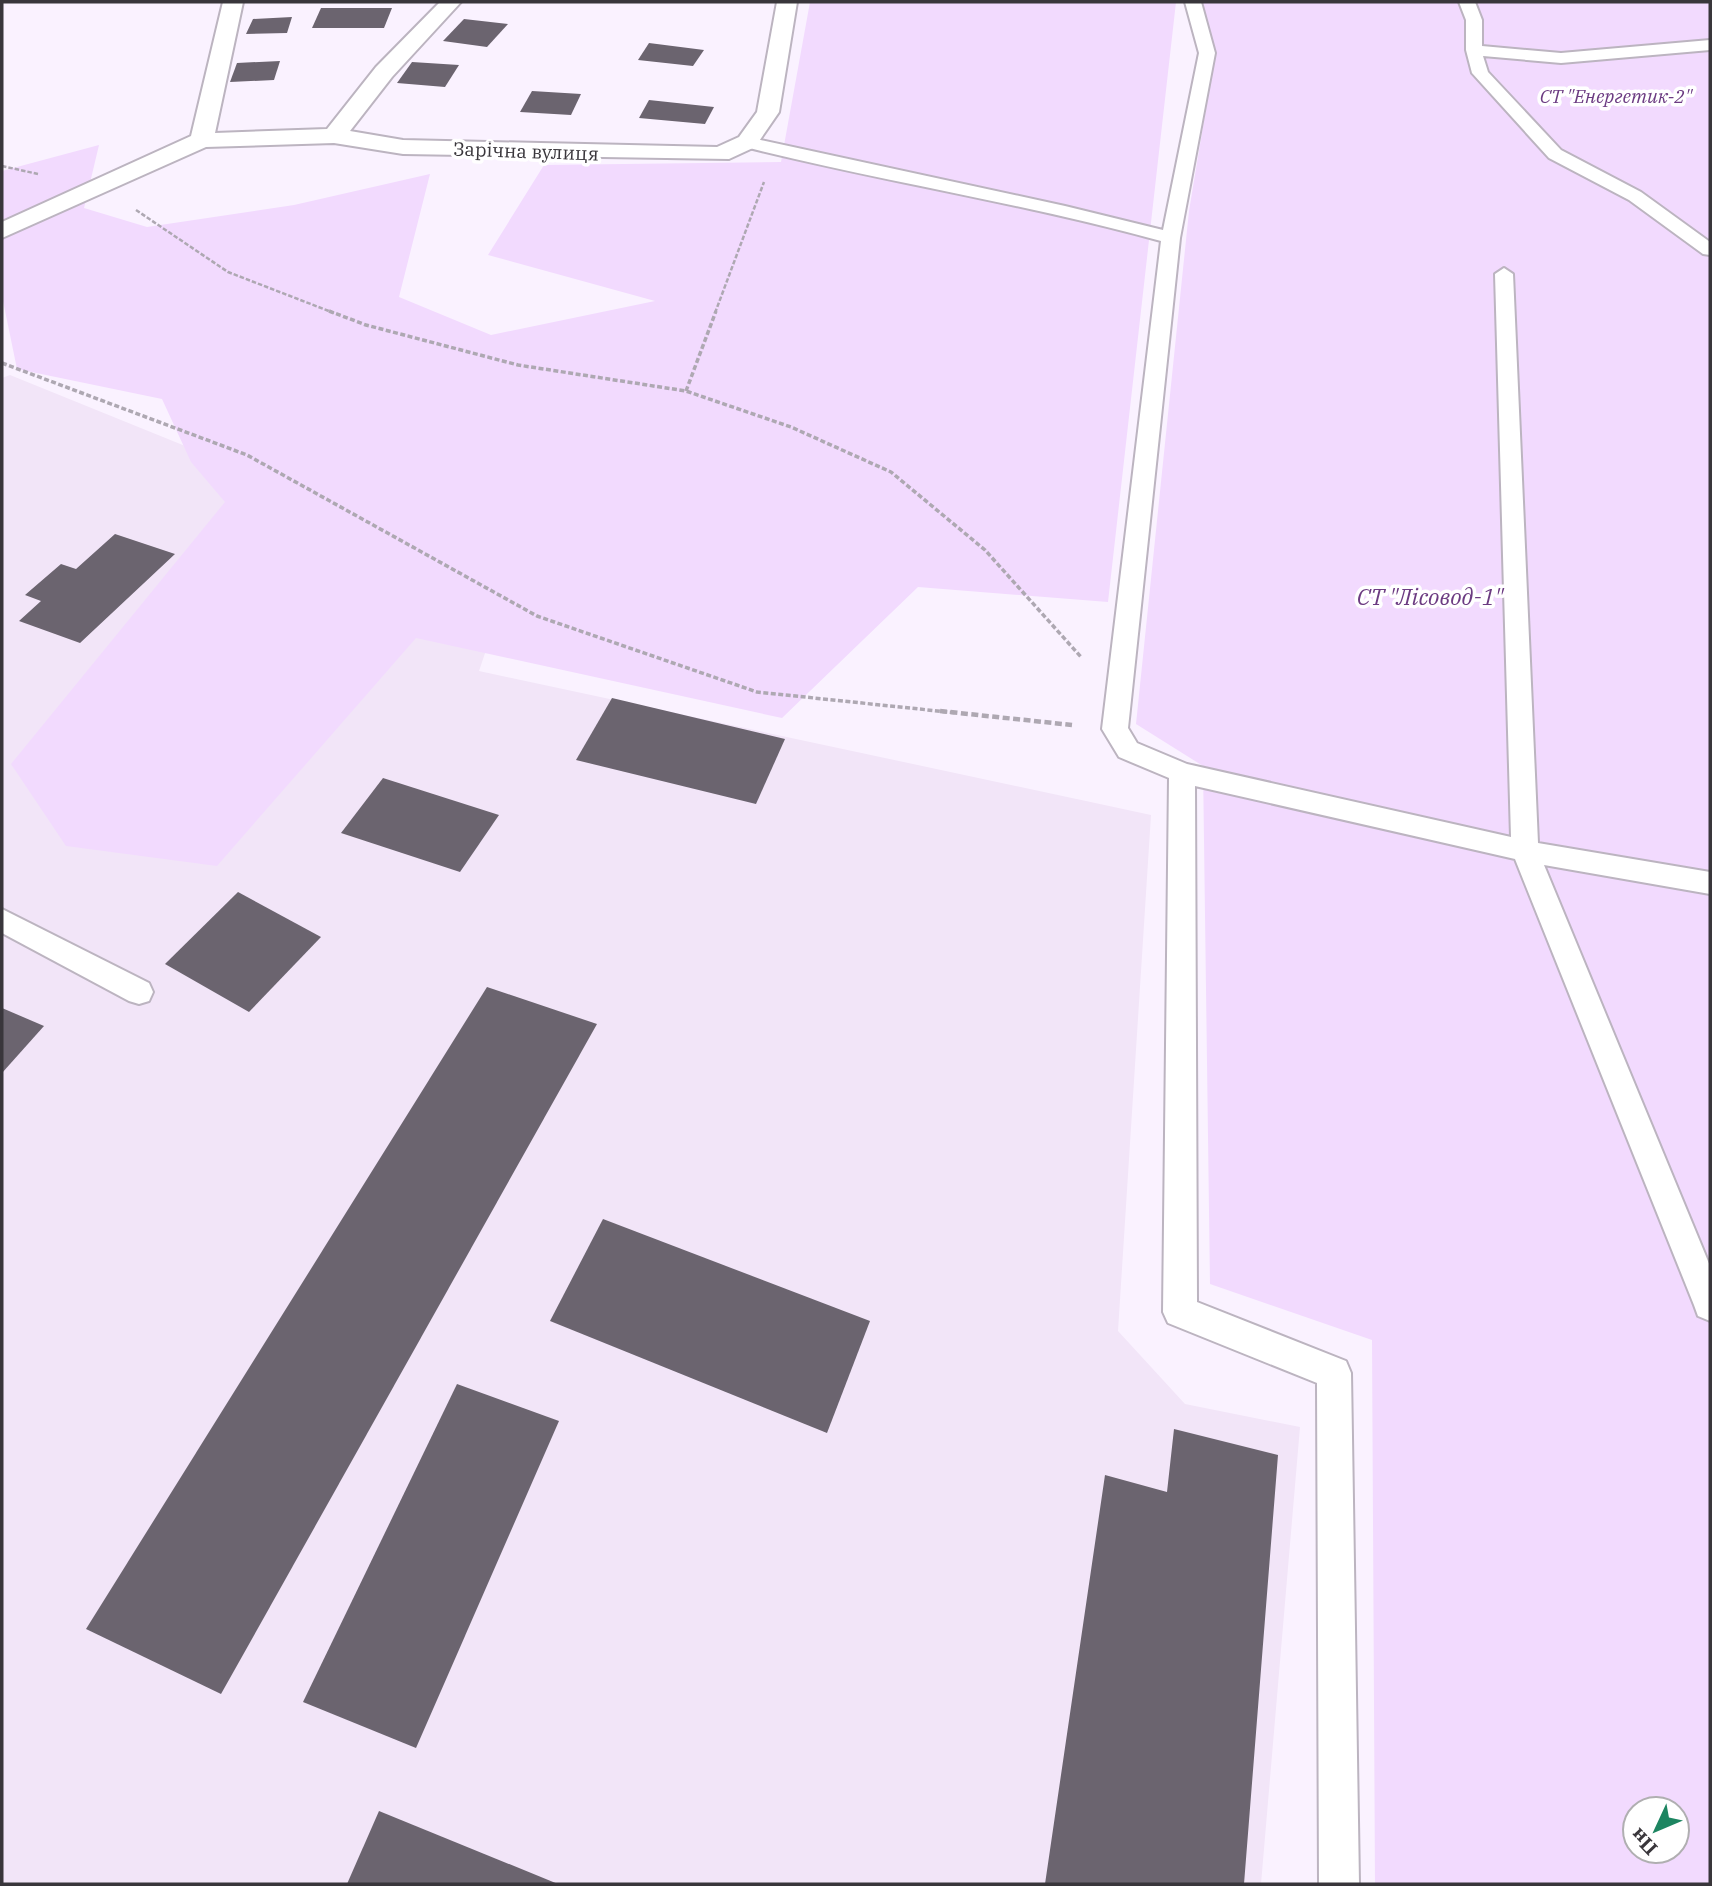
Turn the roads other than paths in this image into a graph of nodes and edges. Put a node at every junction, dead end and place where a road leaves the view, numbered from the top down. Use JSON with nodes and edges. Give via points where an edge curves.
{"nodes":[{"id":1,"x":233,"y":2,"type":"edge"},
{"id":2,"x":451,"y":2,"type":"edge"},
{"id":3,"x":787,"y":2,"type":"edge"},
{"id":4,"x":1193,"y":2,"type":"edge"},
{"id":5,"x":1467,"y":2,"type":"edge"},
{"id":6,"x":1710,"y":45,"type":"edge"},
{"id":7,"x":1474,"y":50,"type":"junction"},
{"id":8,"x":334,"y":136,"type":"junction"},
{"id":9,"x":202,"y":140,"type":"junction"},
{"id":10,"x":747,"y":142,"type":"junction"},
{"id":11,"x":2,"y":231,"type":"edge"},
{"id":12,"x":1171,"y":238,"type":"junction"},
{"id":13,"x":1710,"y":250,"type":"edge"},
{"id":14,"x":1504,"y":274,"type":"dead end"},
{"id":15,"x":1182,"y":773,"type":"junction"},
{"id":16,"x":1525,"y":851,"type":"junction"},
{"id":17,"x":1710,"y":883,"type":"edge"},
{"id":18,"x":2,"y":920,"type":"edge"},
{"id":19,"x":139,"y":992,"type":"dead end"},
{"id":20,"x":1710,"y":1305,"type":"edge"},
{"id":21,"x":1339,"y":1884,"type":"edge"}],
"edges":[{"from":1,"to":9,"type":"street"},
{"from":2,"to":8,"type":"street","via":[[384,72]]},
{"from":3,"to":10,"type":"street","via":[[768,112]]},
{"from":4,"to":12,"type":"lane","via":[[1207,53]]},
{"from":5,"to":7,"type":"lane","via":[[1474,20]]},
{"from":6,"to":7,"type":"lane","via":[[1561,58]]},
{"from":7,"to":13,"type":"lane","via":[[1480,73],[1555,155],[1635,196]]},
{"from":8,"to":9,"type":"street","name":"Зарічна вулиця"},
{"from":8,"to":10,"type":"street","name":"Зарічна вулиця","via":[[403,146],[601,154],[721,154]]},
{"from":9,"to":11,"type":"street"},
{"from":10,"to":12,"type":"lane","via":[[1087,214]]},
{"from":12,"to":15,"type":"lane","via":[[1115,729],[1128,750]]},
{"from":14,"to":16,"type":"lane"},
{"from":15,"to":16,"type":"lane"},
{"from":15,"to":21,"type":"lane","via":[[1180,1312],[1334,1373]]},
{"from":16,"to":17,"type":"lane"},
{"from":16,"to":20,"type":"lane"},
{"from":18,"to":19,"type":"lane"}]}
